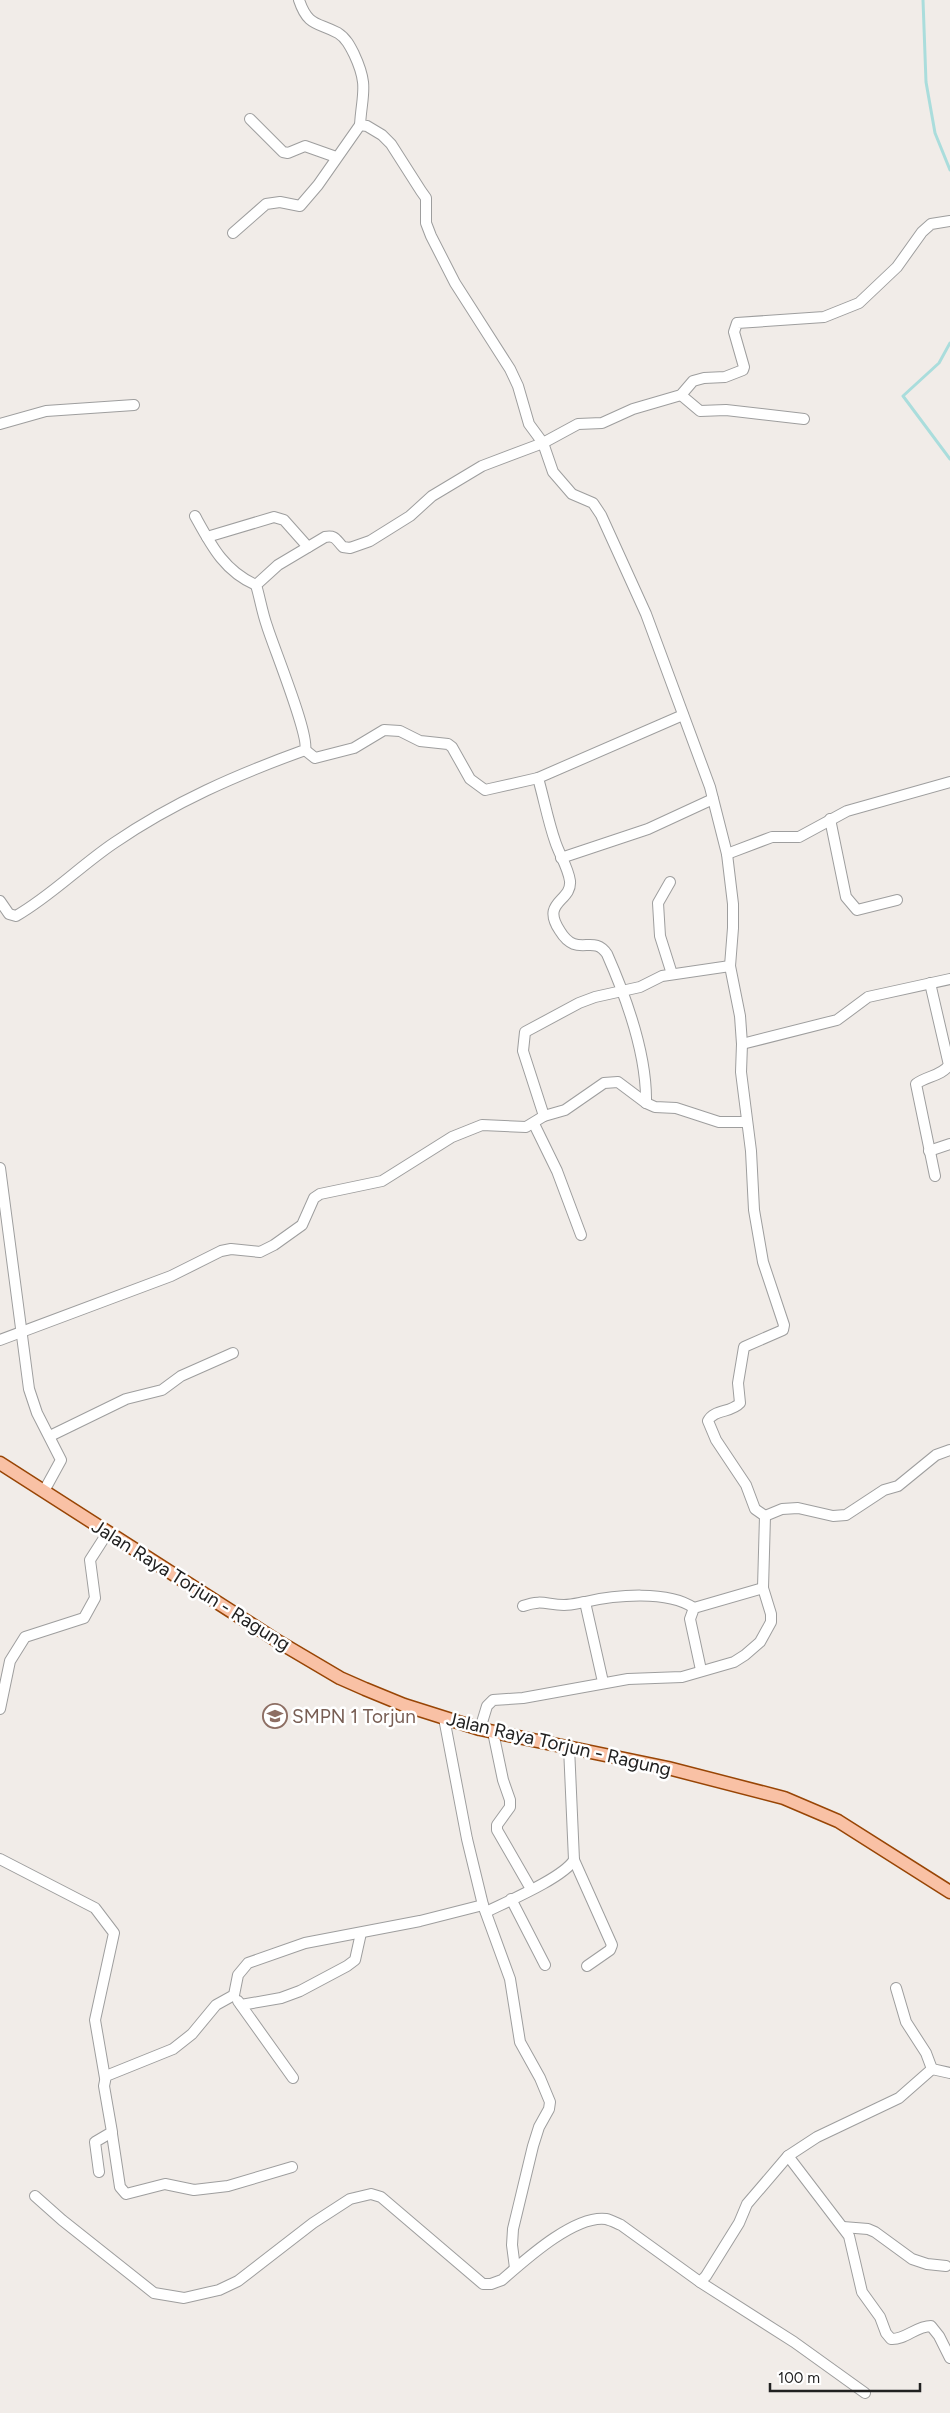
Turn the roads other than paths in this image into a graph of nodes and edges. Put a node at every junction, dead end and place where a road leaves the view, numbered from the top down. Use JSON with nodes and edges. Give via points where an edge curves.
{"nodes":[{"id":1,"x":299,"y":0,"type":"edge"},
{"id":2,"x":250,"y":119,"type":"dead end"},
{"id":3,"x":360,"y":125,"type":"junction"},
{"id":4,"x":336,"y":157,"type":"junction"},
{"id":5,"x":950,"y":221,"type":"edge"},
{"id":6,"x":233,"y":233,"type":"dead end"},
{"id":7,"x":681,"y":395,"type":"junction"},
{"id":8,"x":134,"y":405,"type":"dead end"},
{"id":9,"x":804,"y":419,"type":"dead end"},
{"id":10,"x":0,"y":424,"type":"edge"},
{"id":11,"x":543,"y":443,"type":"junction"},
{"id":12,"x":195,"y":516,"type":"dead end"},
{"id":13,"x":207,"y":537,"type":"junction"},
{"id":14,"x":308,"y":547,"type":"junction"},
{"id":15,"x":256,"y":584,"type":"junction"},
{"id":16,"x":683,"y":715,"type":"junction"},
{"id":17,"x":305,"y":750,"type":"junction"},
{"id":18,"x":538,"y":778,"type":"junction"},
{"id":19,"x":950,"y":782,"type":"edge"},
{"id":20,"x":713,"y":799,"type":"junction"},
{"id":21,"x":830,"y":819,"type":"junction"},
{"id":22,"x":727,"y":854,"type":"junction"},
{"id":23,"x":562,"y":858,"type":"junction"},
{"id":24,"x":670,"y":882,"type":"dead end"},
{"id":25,"x":898,"y":900,"type":"dead end"},
{"id":26,"x":0,"y":901,"type":"edge"},
{"id":27,"x":730,"y":966,"type":"junction"},
{"id":28,"x":672,"y":974,"type":"junction"},
{"id":29,"x":950,"y":979,"type":"edge"},
{"id":30,"x":930,"y":983,"type":"junction"},
{"id":31,"x":622,"y":992,"type":"junction"},
{"id":32,"x":742,"y":1044,"type":"junction"},
{"id":33,"x":646,"y":1103,"type":"junction"},
{"id":34,"x":544,"y":1116,"type":"junction"},
{"id":35,"x":746,"y":1122,"type":"junction"},
{"id":36,"x":534,"y":1124,"type":"junction"},
{"id":37,"x":950,"y":1144,"type":"edge"},
{"id":38,"x":929,"y":1151,"type":"junction"},
{"id":39,"x":0,"y":1168,"type":"edge"},
{"id":40,"x":935,"y":1176,"type":"dead end"},
{"id":41,"x":581,"y":1235,"type":"dead end"},
{"id":42,"x":21,"y":1332,"type":"junction"},
{"id":43,"x":0,"y":1340,"type":"edge"},
{"id":44,"x":233,"y":1353,"type":"dead end"},
{"id":45,"x":50,"y":1436,"type":"junction"},
{"id":46,"x":950,"y":1450,"type":"edge"},
{"id":47,"x":0,"y":1463,"type":"edge"},
{"id":48,"x":44,"y":1491,"type":"junction"},
{"id":49,"x":765,"y":1516,"type":"junction"},
{"id":50,"x":108,"y":1532,"type":"junction"},
{"id":51,"x":762,"y":1588,"type":"junction"},
{"id":52,"x":585,"y":1602,"type":"junction"},
{"id":53,"x":523,"y":1606,"type":"dead end"},
{"id":54,"x":694,"y":1608,"type":"junction"},
{"id":55,"x":700,"y":1670,"type":"junction"},
{"id":56,"x":603,"y":1682,"type":"junction"},
{"id":57,"x":0,"y":1709,"type":"edge"},
{"id":58,"x":444,"y":1718,"type":"junction"},
{"id":59,"x":480,"y":1729,"type":"junction"},
{"id":60,"x":493,"y":1732,"type":"junction"},
{"id":61,"x":569,"y":1748,"type":"junction"},
{"id":62,"x":0,"y":1859,"type":"edge"},
{"id":63,"x":574,"y":1860,"type":"junction"},
{"id":64,"x":531,"y":1889,"type":"junction"},
{"id":65,"x":950,"y":1892,"type":"edge"},
{"id":66,"x":511,"y":1899,"type":"junction"},
{"id":67,"x":484,"y":1908,"type":"junction"},
{"id":68,"x":361,"y":1933,"type":"junction"},
{"id":69,"x":545,"y":1964,"type":"dead end"},
{"id":70,"x":588,"y":1966,"type":"dead end"},
{"id":71,"x":896,"y":1988,"type":"dead end"},
{"id":72,"x":234,"y":1995,"type":"junction"},
{"id":73,"x":241,"y":2006,"type":"junction"},
{"id":74,"x":932,"y":2068,"type":"junction"},
{"id":75,"x":950,"y":2073,"type":"edge"},
{"id":76,"x":105,"y":2078,"type":"junction"},
{"id":77,"x":293,"y":2078,"type":"dead end"},
{"id":78,"x":112,"y":2134,"type":"junction"},
{"id":79,"x":788,"y":2156,"type":"junction"},
{"id":80,"x":292,"y":2167,"type":"dead end"},
{"id":81,"x":98,"y":2172,"type":"dead end"},
{"id":82,"x":35,"y":2196,"type":"dead end"},
{"id":83,"x":843,"y":2227,"type":"junction"},
{"id":84,"x":946,"y":2266,"type":"dead end"},
{"id":85,"x":515,"y":2268,"type":"junction"},
{"id":86,"x":703,"y":2279,"type":"junction"},
{"id":87,"x":950,"y":2358,"type":"edge"},
{"id":88,"x":866,"y":2393,"type":"dead end"}],
"edges":[{"from":1,"to":3,"type":"street","via":[[311,20],[344,38],[353,53],[365,83]]},
{"from":2,"to":4,"type":"street","via":[[282,152],[288,153],[304,146]]},
{"from":3,"to":4,"type":"street"},
{"from":3,"to":11,"type":"street","via":[[368,126],[391,144],[426,198],[426,223],[431,236],[480,324],[510,369],[529,424]]},
{"from":4,"to":6,"type":"street","via":[[300,206],[280,202],[266,204]]},
{"from":5,"to":7,"type":"street","via":[[931,224],[922,232],[897,267],[859,303],[824,317],[737,323],[734,332],[743,370],[724,377],[693,381]]},
{"from":7,"to":9,"type":"street","via":[[700,411],[726,410]]},
{"from":7,"to":11,"type":"street","via":[[602,423],[578,424]]},
{"from":8,"to":10,"type":"street","via":[[46,411]]},
{"from":11,"to":14,"type":"street","via":[[482,466],[432,496],[410,516],[370,540],[350,548],[343,547],[338,538],[332,536]]},
{"from":11,"to":16,"type":"street","via":[[553,472],[563,486],[596,506],[646,614]]},
{"from":12,"to":13,"type":"street"},
{"from":13,"to":14,"type":"street","via":[[274,517],[284,520]]},
{"from":13,"to":15,"type":"street","via":[[229,569]]},
{"from":14,"to":15,"type":"street","via":[[278,565]]},
{"from":15,"to":17,"type":"street","via":[[268,631],[306,742]]},
{"from":16,"to":18,"type":"street"},
{"from":16,"to":20,"type":"street"},
{"from":17,"to":18,"type":"street","via":[[315,758],[325,756],[354,748],[384,730],[394,730],[420,741],[448,744],[470,779],[484,790]]},
{"from":17,"to":26,"type":"street","via":[[227,779],[160,814],[113,844],[16,916],[9,914]]},
{"from":18,"to":23,"type":"street"},
{"from":19,"to":21,"type":"street","via":[[847,811]]},
{"from":20,"to":22,"type":"street"},
{"from":20,"to":23,"type":"street","via":[[648,829]]},
{"from":21,"to":22,"type":"street","via":[[809,834],[772,837]]},
{"from":21,"to":25,"type":"street","via":[[846,897],[852,906],[857,910]]},
{"from":22,"to":27,"type":"street","via":[[734,928]]},
{"from":23,"to":31,"type":"street","via":[[570,887],[555,904],[556,924],[573,945],[593,944],[604,949]]},
{"from":24,"to":28,"type":"street","via":[[658,903],[660,936]]},
{"from":27,"to":28,"type":"street"},
{"from":27,"to":32,"type":"street"},
{"from":28,"to":31,"type":"street"},
{"from":29,"to":30,"type":"street"},
{"from":30,"to":32,"type":"street","via":[[868,997],[837,1020]]},
{"from":30,"to":38,"type":"street","via":[[949,1065],[945,1071],[923,1078],[916,1084]]},
{"from":31,"to":33,"type":"street","via":[[646,1081]]},
{"from":31,"to":34,"type":"street","via":[[579,1003],[524,1032],[523,1051]]},
{"from":32,"to":35,"type":"street"},
{"from":33,"to":34,"type":"street","via":[[624,1085],[612,1081],[592,1089],[565,1110]]},
{"from":33,"to":35,"type":"street","via":[[676,1108],[719,1122]]},
{"from":34,"to":36,"type":"street"},
{"from":35,"to":49,"type":"street","via":[[754,1210],[763,1262],[784,1325],[782,1330],[743,1349],[738,1383],[740,1403],[728,1411],[713,1414],[708,1420],[716,1440],[746,1485],[755,1509]]},
{"from":36,"to":41,"type":"street","via":[[557,1171]]},
{"from":36,"to":42,"type":"street","via":[[526,1127],[482,1125],[452,1137],[382,1181],[320,1194],[312,1202],[302,1225],[260,1252],[220,1251],[171,1276]]},
{"from":37,"to":38,"type":"street"},
{"from":38,"to":40,"type":"street"},
{"from":39,"to":42,"type":"street"},
{"from":42,"to":43,"type":"street"},
{"from":42,"to":45,"type":"street","via":[[29,1389]]},
{"from":44,"to":45,"type":"street","via":[[181,1376],[162,1390],[126,1399]]},
{"from":45,"to":48,"type":"street","via":[[61,1460]]},
{"from":46,"to":49,"type":"street","via":[[936,1454],[898,1486],[884,1490],[846,1516],[798,1508],[782,1509]]},
{"from":47,"to":48,"type":"main road","name":"Jalan Raya Torjun - Ragung"},
{"from":48,"to":50,"type":"main road","name":"Jalan Raya Torjun - Ragung"},
{"from":49,"to":51,"type":"street"},
{"from":50,"to":57,"type":"street","via":[[90,1560],[95,1598],[84,1618],[24,1637],[10,1661]]},
{"from":50,"to":58,"type":"main road","name":"Jalan Raya Torjun - Ragung","via":[[340,1678]]},
{"from":51,"to":54,"type":"street"},
{"from":51,"to":55,"type":"street","via":[[771,1622],[760,1642],[734,1662]]},
{"from":52,"to":53,"type":"street","via":[[564,1605],[546,1601]]},
{"from":52,"to":54,"type":"street","via":[[643,1596],[678,1599]]},
{"from":52,"to":56,"type":"street"},
{"from":54,"to":55,"type":"street","via":[[690,1619]]},
{"from":55,"to":56,"type":"street","via":[[682,1677]]},
{"from":56,"to":59,"type":"street","via":[[546,1694],[493,1700],[487,1706]]},
{"from":58,"to":59,"type":"main road","name":"Jalan Raya Torjun - Ragung"},
{"from":58,"to":67,"type":"street"},
{"from":59,"to":60,"type":"main road","name":"Jalan Raya Torjun - Ragung"},
{"from":60,"to":61,"type":"main road","name":"Jalan Raya Torjun - Ragung"},
{"from":60,"to":64,"type":"street","via":[[510,1800],[510,1807],[497,1830]]},
{"from":61,"to":63,"type":"street"},
{"from":61,"to":65,"type":"main road","name":"Jalan Raya Torjun - Ragung","via":[[668,1768],[784,1798],[838,1821]]},
{"from":62,"to":76,"type":"street","via":[[95,1908],[114,1933],[95,2020]]},
{"from":63,"to":64,"type":"street"},
{"from":63,"to":70,"type":"street","via":[[612,1945]]},
{"from":64,"to":66,"type":"street"},
{"from":66,"to":67,"type":"street"},
{"from":66,"to":69,"type":"street"},
{"from":67,"to":68,"type":"street"},
{"from":67,"to":85,"type":"street","via":[[510,1979],[520,2042],[550,2102],[533,2146],[513,2229]]},
{"from":68,"to":72,"type":"street","via":[[305,1943],[248,1963],[238,1975]]},
{"from":68,"to":73,"type":"street","via":[[355,1960],[347,1966],[287,1996]]},
{"from":71,"to":74,"type":"street","via":[[906,2022]]},
{"from":72,"to":73,"type":"street"},
{"from":72,"to":76,"type":"street","via":[[216,2005],[192,2034],[173,2049],[109,2073]]},
{"from":73,"to":77,"type":"street"},
{"from":74,"to":75,"type":"street"},
{"from":74,"to":79,"type":"street","via":[[899,2098],[818,2137]]},
{"from":76,"to":78,"type":"street"},
{"from":78,"to":80,"type":"street","via":[[120,2187],[126,2194],[165,2184],[194,2190],[228,2186]]},
{"from":78,"to":81,"type":"street","via":[[95,2142]]},
{"from":79,"to":83,"type":"street"},
{"from":79,"to":86,"type":"street","via":[[747,2204],[739,2223]]},
{"from":82,"to":85,"type":"street","via":[[154,2293],[168,2296],[184,2298],[198,2295],[220,2290],[238,2281],[313,2223],[350,2199],[371,2194],[381,2197],[483,2284],[502,2280]]},
{"from":83,"to":84,"type":"street","via":[[875,2232],[912,2259]]},
{"from":83,"to":87,"type":"street","via":[[853,2247],[862,2292],[880,2317],[886,2333],[896,2340],[930,2326]]},
{"from":85,"to":86,"type":"street","via":[[584,2222],[606,2220],[621,2225]]},
{"from":86,"to":88,"type":"street"}]}
